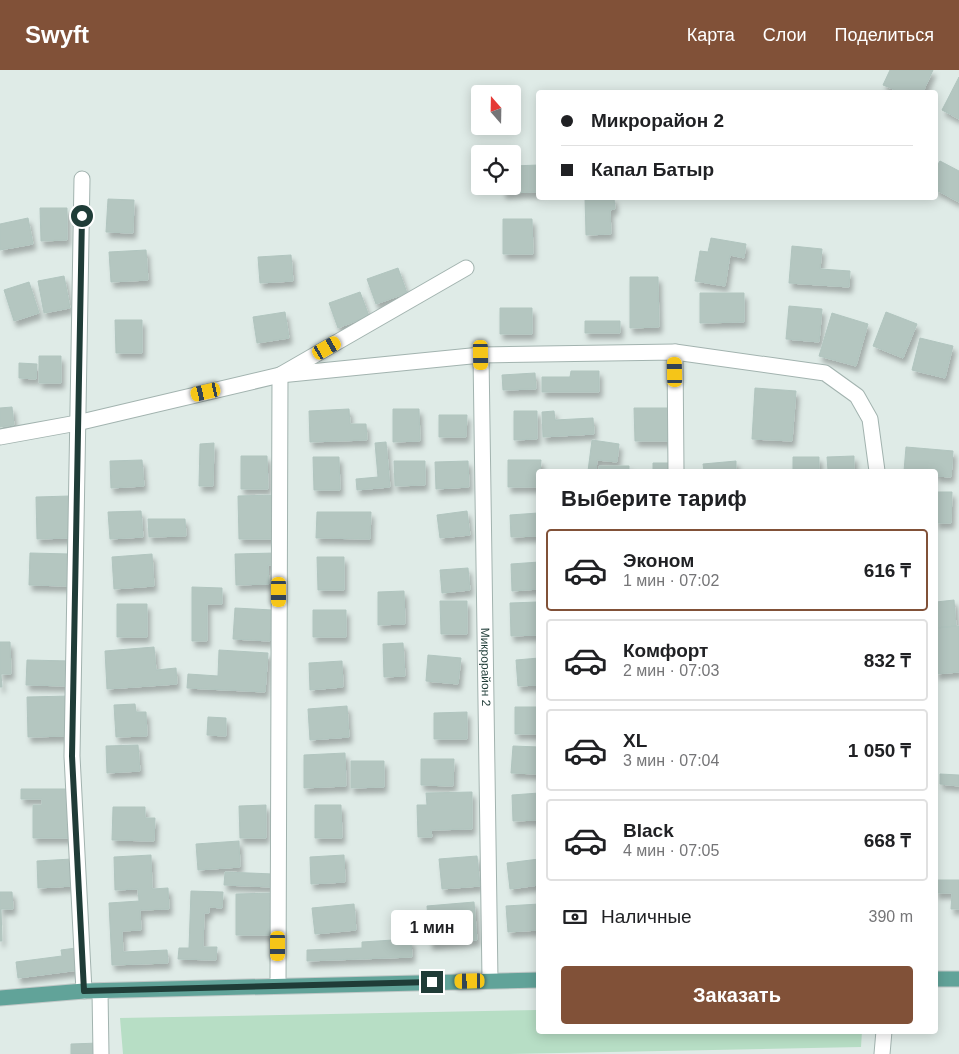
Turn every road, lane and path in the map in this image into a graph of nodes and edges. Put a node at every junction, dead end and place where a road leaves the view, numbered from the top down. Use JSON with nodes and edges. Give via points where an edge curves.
{"nodes":[{"id":1,"x":82,"y":179,"type":"dead end"},
{"id":2,"x":466,"y":268,"type":"dead end"},
{"id":3,"x":675,"y":352,"type":"junction"},
{"id":4,"x":481,"y":355,"type":"junction"},
{"id":5,"x":280,"y":375,"type":"junction"},
{"id":6,"x":78,"y":423,"type":"junction"},
{"id":7,"x":0,"y":437,"type":"edge"},
{"id":8,"x":676,"y":469,"type":"edge"},
{"id":9,"x":877,"y":469,"type":"edge"},
{"id":10,"x":938,"y":979,"type":"edge"},
{"id":11,"x":959,"y":979,"type":"edge"},
{"id":12,"x":490,"y":980,"type":"junction"},
{"id":13,"x":536,"y":980,"type":"edge"},
{"id":14,"x":278,"y":985,"type":"junction"},
{"id":15,"x":84,"y":991,"type":"junction"},
{"id":16,"x":100,"y":991,"type":"junction"},
{"id":17,"x":0,"y":998,"type":"edge"},
{"id":18,"x":884,"y":1034,"type":"edge"},
{"id":19,"x":101,"y":1054,"type":"edge"},
{"id":20,"x":882,"y":1054,"type":"edge"}],
"edges":[{"from":1,"to":6,"type":"street"},
{"from":2,"to":5,"type":"street"},
{"from":3,"to":4,"type":"street"},
{"from":3,"to":8,"type":"street"},
{"from":3,"to":9,"type":"street","via":[[825,373],[857,396],[870,419]]},
{"from":4,"to":5,"type":"street"},
{"from":4,"to":12,"type":"street","name":"Микрорайон 2"},
{"from":5,"to":6,"type":"street"},
{"from":5,"to":14,"type":"street"},
{"from":6,"to":7,"type":"street"},
{"from":6,"to":15,"type":"street","via":[[72,756]]},
{"from":10,"to":11,"type":"main road"},
{"from":12,"to":13,"type":"main road"},
{"from":12,"to":14,"type":"main road"},
{"from":14,"to":16,"type":"main road"},
{"from":15,"to":16,"type":"main road"},
{"from":15,"to":17,"type":"main road"},
{"from":16,"to":19,"type":"street"},
{"from":18,"to":20,"type":"street"}]}
